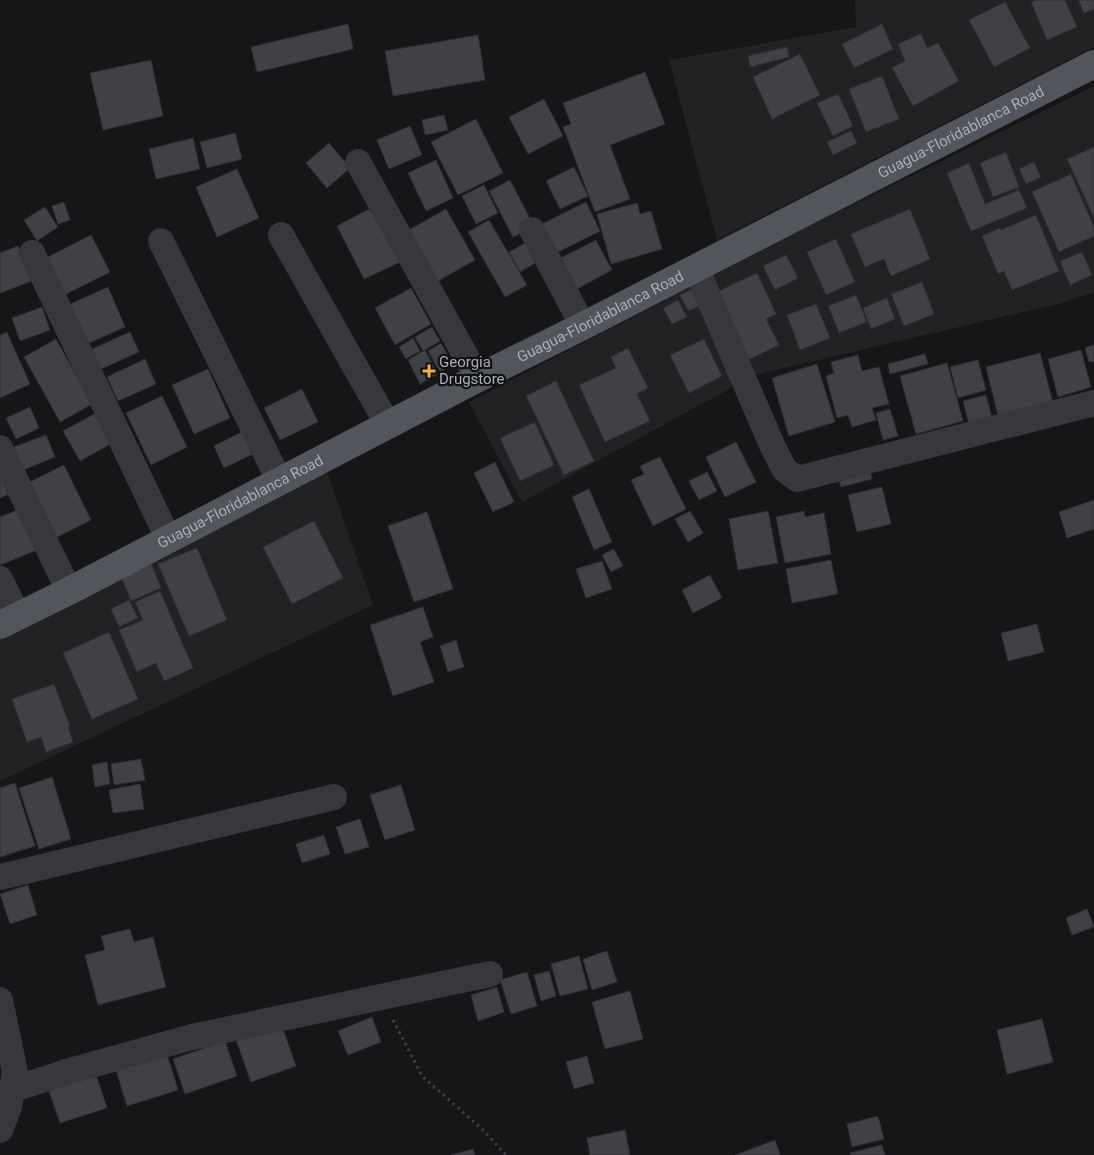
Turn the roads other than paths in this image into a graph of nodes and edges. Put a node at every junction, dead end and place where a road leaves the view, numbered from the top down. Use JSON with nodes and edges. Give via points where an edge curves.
{"nodes":[{"id":1,"x":1094,"y":64,"type":"edge"},
{"id":2,"x":358,"y":162,"type":"dead end"},
{"id":3,"x":532,"y":230,"type":"dead end"},
{"id":4,"x":281,"y":235,"type":"dead end"},
{"id":5,"x":161,"y":241,"type":"dead end"},
{"id":6,"x":32,"y":254,"type":"dead end"},
{"id":7,"x":696,"y":268,"type":"junction"},
{"id":8,"x":583,"y":326,"type":"junction"},
{"id":9,"x":478,"y":378,"type":"junction"},
{"id":10,"x":1094,"y":403,"type":"edge"},
{"id":11,"x":388,"y":425,"type":"junction"},
{"id":12,"x":0,"y":448,"type":"edge"},
{"id":13,"x":280,"y":482,"type":"junction"},
{"id":14,"x":168,"y":538,"type":"junction"},
{"id":15,"x":0,"y":579,"type":"edge"},
{"id":16,"x":69,"y":591,"type":"junction"},
{"id":17,"x":9,"y":620,"type":"edge"},
{"id":18,"x":334,"y":797,"type":"dead end"},
{"id":19,"x":0,"y":877,"type":"edge"},
{"id":20,"x":490,"y":974,"type":"dead end"},
{"id":21,"x":0,"y":1000,"type":"edge"},
{"id":22,"x":12,"y":1090,"type":"junction"},
{"id":23,"x":0,"y":1130,"type":"edge"}],
"edges":[{"from":1,"to":7,"type":"main road","name":"Guagua-Floridablanca Road"},
{"from":2,"to":9,"type":"street"},
{"from":3,"to":8,"type":"street"},
{"from":4,"to":11,"type":"street"},
{"from":5,"to":13,"type":"street"},
{"from":6,"to":14,"type":"street"},
{"from":7,"to":8,"type":"main road","name":"Guagua-Floridablanca Road"},
{"from":7,"to":10,"type":"street","via":[[772,445],[784,469],[797,479]]},
{"from":8,"to":9,"type":"main road","name":"Guagua-Floridablanca Road"},
{"from":9,"to":11,"type":"main road","name":"Guagua-Floridablanca Road"},
{"from":11,"to":13,"type":"main road","name":"Guagua-Floridablanca Road"},
{"from":12,"to":16,"type":"street"},
{"from":13,"to":14,"type":"main road","name":"Guagua-Floridablanca Road"},
{"from":14,"to":16,"type":"main road","name":"Guagua-Floridablanca Road"},
{"from":15,"to":17,"type":"street"},
{"from":16,"to":17,"type":"main road","name":"Guagua-Floridablanca Road"},
{"from":18,"to":19,"type":"street"},
{"from":20,"to":22,"type":"street","via":[[192,1037]]},
{"from":21,"to":22,"type":"street","via":[[15,1072]]},
{"from":22,"to":23,"type":"street"}]}
